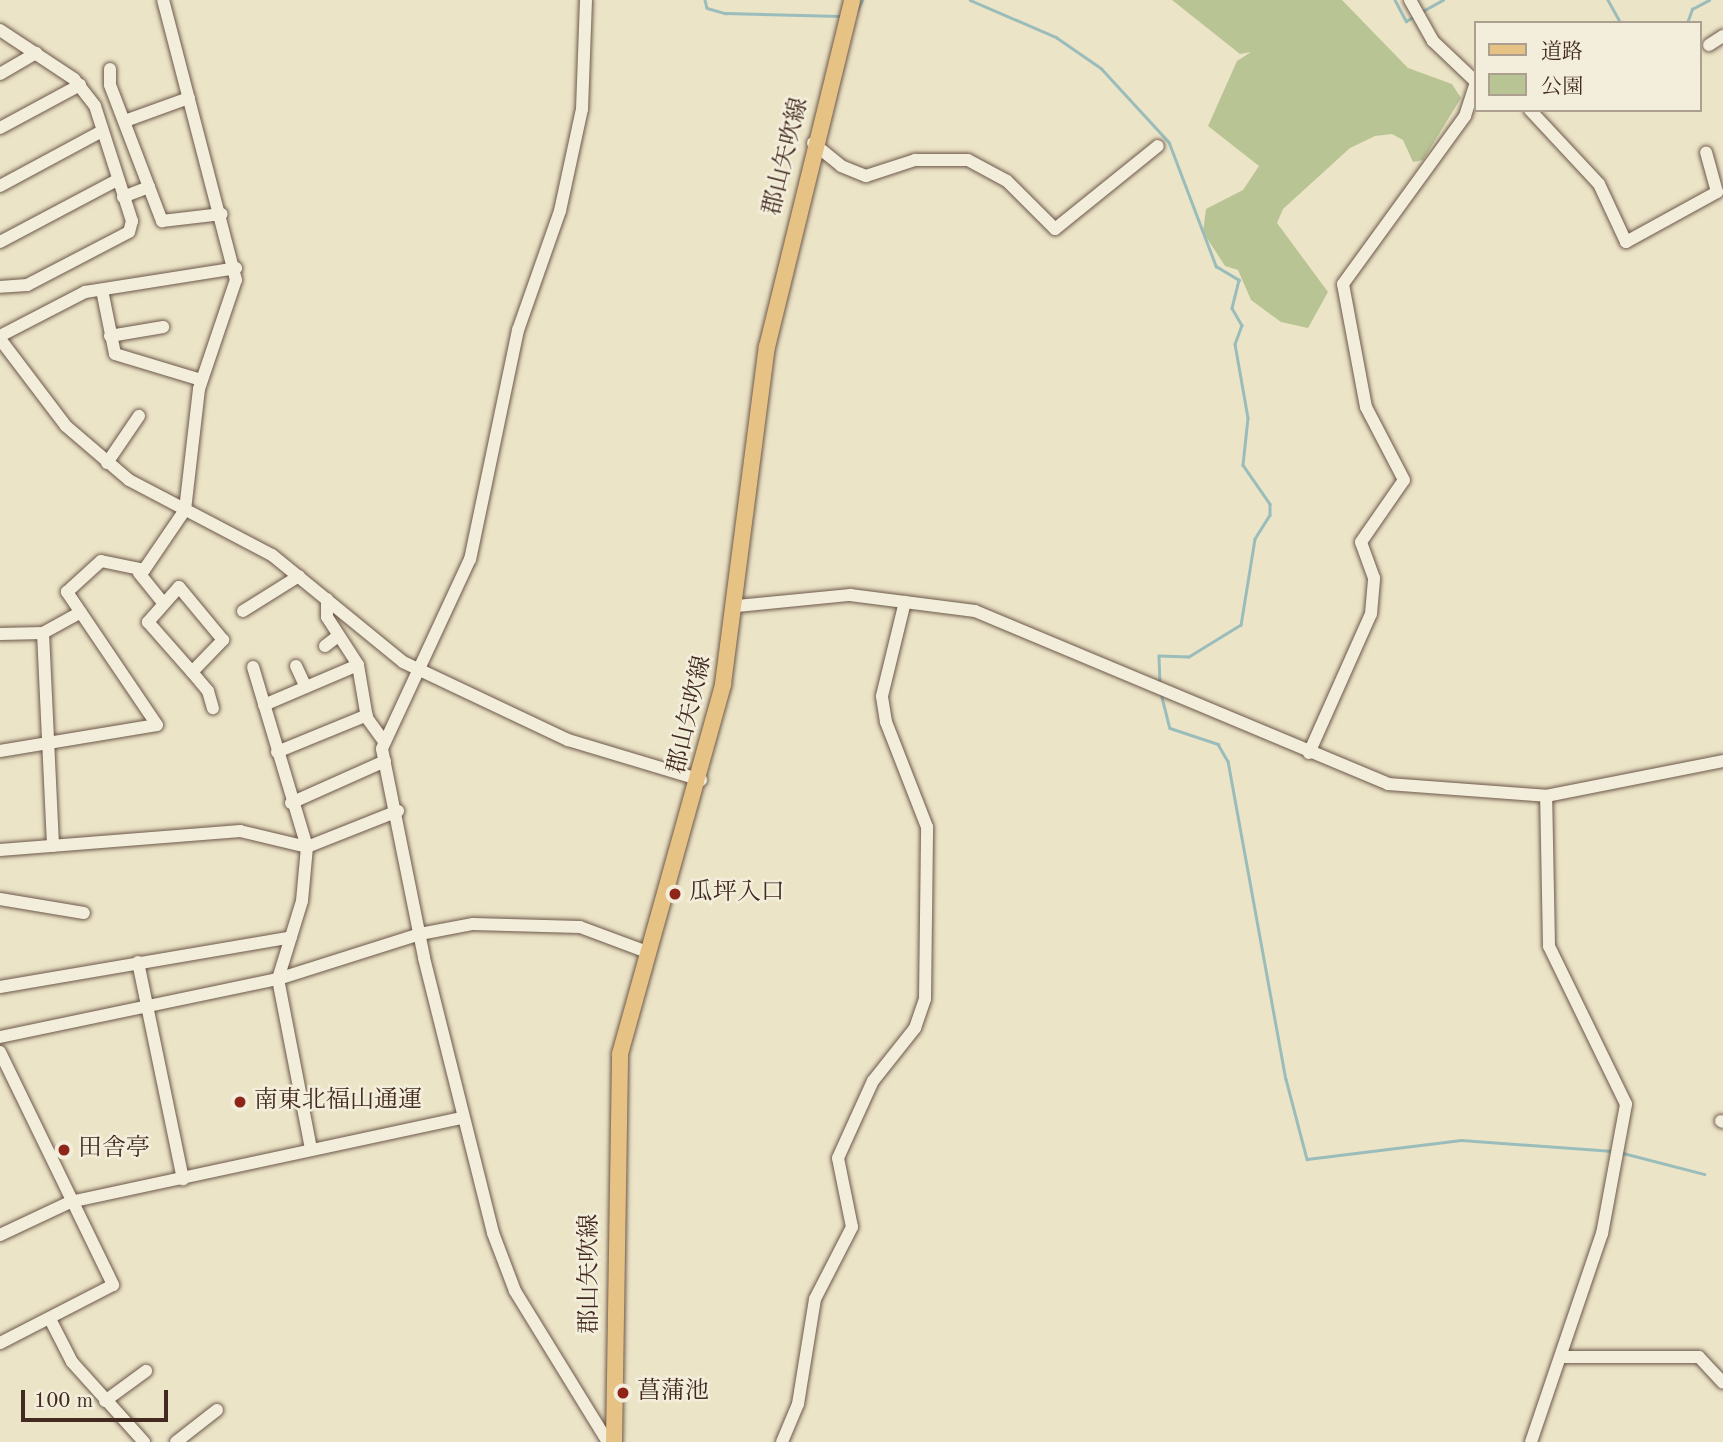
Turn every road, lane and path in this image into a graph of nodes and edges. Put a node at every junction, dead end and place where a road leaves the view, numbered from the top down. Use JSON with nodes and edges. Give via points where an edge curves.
{"nodes":[{"id":1,"x":163,"y":0,"type":"edge"},
{"id":2,"x":586,"y":0,"type":"edge"},
{"id":3,"x":852,"y":0,"type":"edge"},
{"id":4,"x":1411,"y":1,"type":"edge"},
{"id":5,"x":0,"y":30,"type":"edge"},
{"id":6,"x":1723,"y":36,"type":"edge"},
{"id":7,"x":1709,"y":45,"type":"dead end"},
{"id":8,"x":36,"y":53,"type":"junction"},
{"id":9,"x":110,"y":69,"type":"dead end"},
{"id":10,"x":0,"y":74,"type":"edge"},
{"id":11,"x":1474,"y":80,"type":"edge"},
{"id":12,"x":80,"y":85,"type":"junction"},
{"id":13,"x":1474,"y":88,"type":"edge"},
{"id":14,"x":189,"y":98,"type":"junction"},
{"id":15,"x":1532,"y":112,"type":"edge"},
{"id":16,"x":125,"y":121,"type":"junction"},
{"id":17,"x":0,"y":128,"type":"edge"},
{"id":18,"x":102,"y":131,"type":"junction"},
{"id":19,"x":813,"y":143,"type":"junction"},
{"id":20,"x":1158,"y":146,"type":"dead end"},
{"id":21,"x":1706,"y":152,"type":"dead end"},
{"id":22,"x":117,"y":180,"type":"junction"},
{"id":23,"x":0,"y":186,"type":"edge"},
{"id":24,"x":149,"y":187,"type":"junction"},
{"id":25,"x":123,"y":197,"type":"junction"},
{"id":26,"x":1711,"y":198,"type":"junction"},
{"id":27,"x":1723,"y":206,"type":"edge"},
{"id":28,"x":222,"y":214,"type":"junction"},
{"id":29,"x":0,"y":242,"type":"edge"},
{"id":30,"x":236,"y":268,"type":"junction"},
{"id":31,"x":0,"y":286,"type":"edge"},
{"id":32,"x":102,"y":290,"type":"junction"},
{"id":33,"x":163,"y":327,"type":"dead end"},
{"id":34,"x":110,"y":336,"type":"junction"},
{"id":35,"x":0,"y":337,"type":"edge"},
{"id":36,"x":201,"y":380,"type":"junction"},
{"id":37,"x":139,"y":416,"type":"dead end"},
{"id":38,"x":107,"y":463,"type":"junction"},
{"id":39,"x":185,"y":510,"type":"junction"},
{"id":40,"x":139,"y":573,"type":"junction"},
{"id":41,"x":299,"y":576,"type":"junction"},
{"id":42,"x":161,"y":600,"type":"junction"},
{"id":43,"x":327,"y":600,"type":"junction"},
{"id":44,"x":905,"y":602,"type":"junction"},
{"id":45,"x":737,"y":606,"type":"junction"},
{"id":46,"x":243,"y":611,"type":"dead end"},
{"id":47,"x":81,"y":612,"type":"junction"},
{"id":48,"x":43,"y":633,"type":"junction"},
{"id":49,"x":0,"y":634,"type":"edge"},
{"id":50,"x":338,"y":636,"type":"junction"},
{"id":51,"x":324,"y":646,"type":"dead end"},
{"id":52,"x":358,"y":665,"type":"junction"},
{"id":53,"x":296,"y":666,"type":"dead end"},
{"id":54,"x":253,"y":667,"type":"dead end"},
{"id":55,"x":416,"y":669,"type":"junction"},
{"id":56,"x":192,"y":672,"type":"junction"},
{"id":57,"x":306,"y":687,"type":"junction"},
{"id":58,"x":264,"y":705,"type":"junction"},
{"id":59,"x":213,"y":708,"type":"dead end"},
{"id":60,"x":367,"y":715,"type":"junction"},
{"id":61,"x":384,"y":741,"type":"junction"},
{"id":62,"x":49,"y":743,"type":"junction"},
{"id":63,"x":0,"y":751,"type":"edge"},
{"id":64,"x":277,"y":752,"type":"junction"},
{"id":65,"x":1309,"y":752,"type":"junction"},
{"id":66,"x":385,"y":761,"type":"junction"},
{"id":67,"x":1723,"y":761,"type":"edge"},
{"id":68,"x":701,"y":780,"type":"junction"},
{"id":69,"x":1546,"y":796,"type":"junction"},
{"id":70,"x":291,"y":803,"type":"junction"},
{"id":71,"x":398,"y":811,"type":"junction"},
{"id":72,"x":53,"y":846,"type":"junction"},
{"id":73,"x":307,"y":847,"type":"junction"},
{"id":74,"x":0,"y":850,"type":"edge"},
{"id":75,"x":0,"y":900,"type":"edge"},
{"id":76,"x":83,"y":913,"type":"dead end"},
{"id":77,"x":420,"y":934,"type":"junction"},
{"id":78,"x":291,"y":937,"type":"junction"},
{"id":79,"x":647,"y":952,"type":"junction"},
{"id":80,"x":138,"y":962,"type":"junction"},
{"id":81,"x":278,"y":979,"type":"junction"},
{"id":82,"x":0,"y":987,"type":"edge"},
{"id":83,"x":145,"y":1009,"type":"junction"},
{"id":84,"x":0,"y":1037,"type":"edge"},
{"id":85,"x":0,"y":1052,"type":"edge"},
{"id":86,"x":464,"y":1118,"type":"junction"},
{"id":87,"x":311,"y":1149,"type":"junction"},
{"id":88,"x":183,"y":1179,"type":"junction"},
{"id":89,"x":70,"y":1202,"type":"junction"},
{"id":90,"x":0,"y":1236,"type":"edge"},
{"id":91,"x":50,"y":1319,"type":"junction"},
{"id":92,"x":0,"y":1343,"type":"edge"},
{"id":93,"x":1564,"y":1357,"type":"junction"},
{"id":94,"x":146,"y":1371,"type":"dead end"},
{"id":95,"x":1723,"y":1383,"type":"edge"},
{"id":96,"x":105,"y":1401,"type":"junction"},
{"id":97,"x":217,"y":1410,"type":"dead end"},
{"id":98,"x":144,"y":1442,"type":"edge"},
{"id":99,"x":176,"y":1442,"type":"edge"},
{"id":100,"x":611,"y":1442,"type":"edge"},
{"id":101,"x":782,"y":1442,"type":"edge"},
{"id":102,"x":1531,"y":1442,"type":"edge"}],
"edges":[{"from":1,"to":14,"type":"street"},
{"from":2,"to":55,"type":"street","via":[[582,109],[560,211],[518,330],[470,559]]},
{"from":3,"to":19,"type":"main road","name":"郡山矢吹線"},
{"from":4,"to":11,"type":"street","via":[[1433,41]]},
{"from":5,"to":8,"type":"street"},
{"from":6,"to":7,"type":"street"},
{"from":8,"to":10,"type":"street"},
{"from":8,"to":12,"type":"street"},
{"from":9,"to":16,"type":"street"},
{"from":12,"to":17,"type":"street"},
{"from":12,"to":18,"type":"street"},
{"from":13,"to":65,"type":"street","via":[[1465,116],[1343,285],[1366,407],[1404,480],[1361,542],[1374,578],[1371,614]]},
{"from":14,"to":16,"type":"street"},
{"from":14,"to":28,"type":"street"},
{"from":15,"to":26,"type":"street","via":[[1599,184],[1626,242]]},
{"from":16,"to":24,"type":"street"},
{"from":18,"to":22,"type":"street"},
{"from":18,"to":23,"type":"street"},
{"from":19,"to":20,"type":"street","via":[[841,166],[866,176],[915,160],[968,160],[1007,181],[1055,229]]},
{"from":19,"to":45,"type":"main road","name":"郡山矢吹線","via":[[767,347]]},
{"from":21,"to":26,"type":"street","via":[[1718,184]]},
{"from":22,"to":25,"type":"street"},
{"from":22,"to":29,"type":"street"},
{"from":24,"to":25,"type":"street"},
{"from":24,"to":28,"type":"street","via":[[168,225]]},
{"from":25,"to":31,"type":"street","via":[[129,232],[27,285]]},
{"from":26,"to":27,"type":"street"},
{"from":28,"to":30,"type":"street"},
{"from":30,"to":32,"type":"street"},
{"from":30,"to":36,"type":"street"},
{"from":32,"to":34,"type":"street"},
{"from":32,"to":35,"type":"street","via":[[60,301]]},
{"from":33,"to":34,"type":"street"},
{"from":34,"to":36,"type":"street","via":[[120,357]]},
{"from":35,"to":38,"type":"street","via":[[65,426]]},
{"from":36,"to":39,"type":"street"},
{"from":37,"to":38,"type":"street"},
{"from":38,"to":39,"type":"street"},
{"from":39,"to":40,"type":"street"},
{"from":39,"to":41,"type":"street","via":[[234,533]]},
{"from":40,"to":42,"type":"street"},
{"from":40,"to":47,"type":"street","via":[[101,561],[68,588]]},
{"from":41,"to":43,"type":"street"},
{"from":41,"to":46,"type":"street"},
{"from":42,"to":56,"type":"street","via":[[148,622]]},
{"from":42,"to":56,"type":"street","via":[[179,587],[223,640]]},
{"from":43,"to":50,"type":"street","via":[[327,617]]},
{"from":43,"to":55,"type":"street"},
{"from":44,"to":45,"type":"street","via":[[824,596]]},
{"from":44,"to":65,"type":"street","via":[[1016,624]]},
{"from":44,"to":101,"type":"street","via":[[882,696],[886,722],[927,827],[925,999],[915,1028],[873,1081],[838,1158],[852,1227],[815,1300],[798,1404]]},
{"from":45,"to":68,"type":"main road","name":"郡山矢吹線"},
{"from":47,"to":48,"type":"street"},
{"from":47,"to":62,"type":"street","via":[[158,725]]},
{"from":48,"to":49,"type":"street"},
{"from":48,"to":62,"type":"street"},
{"from":50,"to":51,"type":"street"},
{"from":50,"to":52,"type":"street"},
{"from":52,"to":57,"type":"street"},
{"from":52,"to":60,"type":"street"},
{"from":53,"to":57,"type":"street"},
{"from":54,"to":58,"type":"street"},
{"from":55,"to":61,"type":"street"},
{"from":55,"to":68,"type":"street","via":[[568,740]]},
{"from":56,"to":59,"type":"street"},
{"from":57,"to":58,"type":"street"},
{"from":58,"to":64,"type":"street"},
{"from":60,"to":61,"type":"street"},
{"from":60,"to":64,"type":"street"},
{"from":61,"to":66,"type":"street"},
{"from":62,"to":63,"type":"street"},
{"from":62,"to":72,"type":"street"},
{"from":64,"to":70,"type":"street"},
{"from":65,"to":69,"type":"street","via":[[1388,784]]},
{"from":66,"to":70,"type":"street"},
{"from":66,"to":71,"type":"street"},
{"from":67,"to":69,"type":"street"},
{"from":68,"to":79,"type":"main road","name":"郡山矢吹線"},
{"from":69,"to":93,"type":"street","via":[[1549,946],[1626,1104],[1613,1191]]},
{"from":70,"to":73,"type":"street"},
{"from":71,"to":73,"type":"street"},
{"from":71,"to":77,"type":"street"},
{"from":72,"to":73,"type":"street","via":[[250,831]]},
{"from":72,"to":74,"type":"street"},
{"from":73,"to":78,"type":"street"},
{"from":75,"to":76,"type":"street"},
{"from":77,"to":79,"type":"street","via":[[495,923],[565,925]]},
{"from":77,"to":81,"type":"street"},
{"from":77,"to":86,"type":"street"},
{"from":78,"to":80,"type":"street"},
{"from":78,"to":81,"type":"street"},
{"from":79,"to":100,"type":"main road","name":"郡山矢吹線","via":[[628,1014],[618,1085]]},
{"from":80,"to":82,"type":"street"},
{"from":80,"to":83,"type":"street"},
{"from":81,"to":83,"type":"street"},
{"from":81,"to":87,"type":"street"},
{"from":83,"to":84,"type":"street"},
{"from":83,"to":88,"type":"street"},
{"from":85,"to":89,"type":"street"},
{"from":86,"to":87,"type":"street"},
{"from":86,"to":100,"type":"street","via":[[508,1276]]},
{"from":87,"to":88,"type":"street"},
{"from":88,"to":89,"type":"street"},
{"from":89,"to":90,"type":"street"},
{"from":89,"to":91,"type":"street","via":[[113,1285]]},
{"from":91,"to":92,"type":"street"},
{"from":91,"to":96,"type":"street","via":[[72,1363]]},
{"from":93,"to":95,"type":"street","via":[[1699,1357]]},
{"from":93,"to":102,"type":"street"},
{"from":94,"to":96,"type":"street"},
{"from":96,"to":98,"type":"street"},
{"from":97,"to":99,"type":"street"}]}
